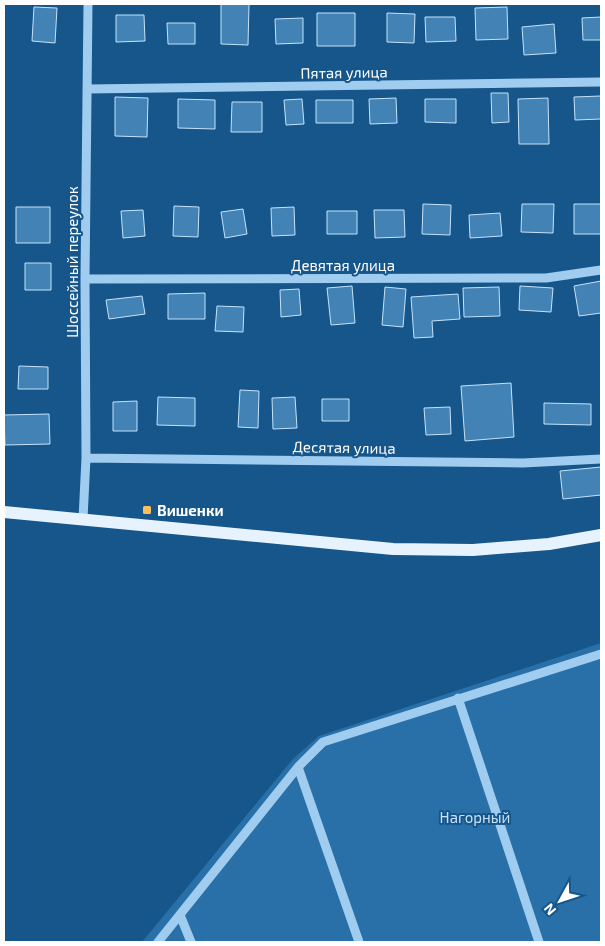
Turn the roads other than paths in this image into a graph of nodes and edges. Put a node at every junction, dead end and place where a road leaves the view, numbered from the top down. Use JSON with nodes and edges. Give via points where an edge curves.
{"nodes":[{"id":1,"x":88,"y":4,"type":"edge"},
{"id":2,"x":601,"y":82,"type":"edge"},
{"id":3,"x":87,"y":89,"type":"junction"},
{"id":4,"x":601,"y":270,"type":"edge"},
{"id":5,"x":85,"y":279,"type":"junction"},
{"id":6,"x":86,"y":458,"type":"junction"},
{"id":7,"x":601,"y":459,"type":"edge"},
{"id":8,"x":4,"y":512,"type":"edge"},
{"id":9,"x":83,"y":519,"type":"junction"},
{"id":10,"x":601,"y":535,"type":"edge"},
{"id":11,"x":601,"y":654,"type":"edge"},
{"id":12,"x":458,"y":698,"type":"junction"},
{"id":13,"x":298,"y":768,"type":"junction"},
{"id":14,"x":180,"y":915,"type":"junction"},
{"id":15,"x":158,"y":942,"type":"edge"},
{"id":16,"x":191,"y":942,"type":"edge"},
{"id":17,"x":359,"y":942,"type":"edge"},
{"id":18,"x":539,"y":942,"type":"edge"}],
"edges":[{"from":1,"to":3,"type":"street","name":"Шоссейный переулок"},
{"from":2,"to":3,"type":"street","name":"Пятая улица"},
{"from":3,"to":5,"type":"street","name":"Шоссейный переулок"},
{"from":4,"to":5,"type":"street","name":"Девятая улица","via":[[546,278]]},
{"from":5,"to":6,"type":"street","name":"Шоссейный переулок"},
{"from":6,"to":7,"type":"street","name":"Десятая улица","via":[[523,463]]},
{"from":6,"to":9,"type":"street","name":"Шоссейный переулок"},
{"from":8,"to":9,"type":"main road"},
{"from":9,"to":10,"type":"main road","via":[[393,550],[473,550],[550,544]]},
{"from":11,"to":12,"type":"street"},
{"from":12,"to":13,"type":"street","via":[[323,742]]},
{"from":12,"to":18,"type":"street"},
{"from":13,"to":14,"type":"street"},
{"from":13,"to":17,"type":"street"},
{"from":14,"to":15,"type":"street"},
{"from":14,"to":16,"type":"street"}]}
